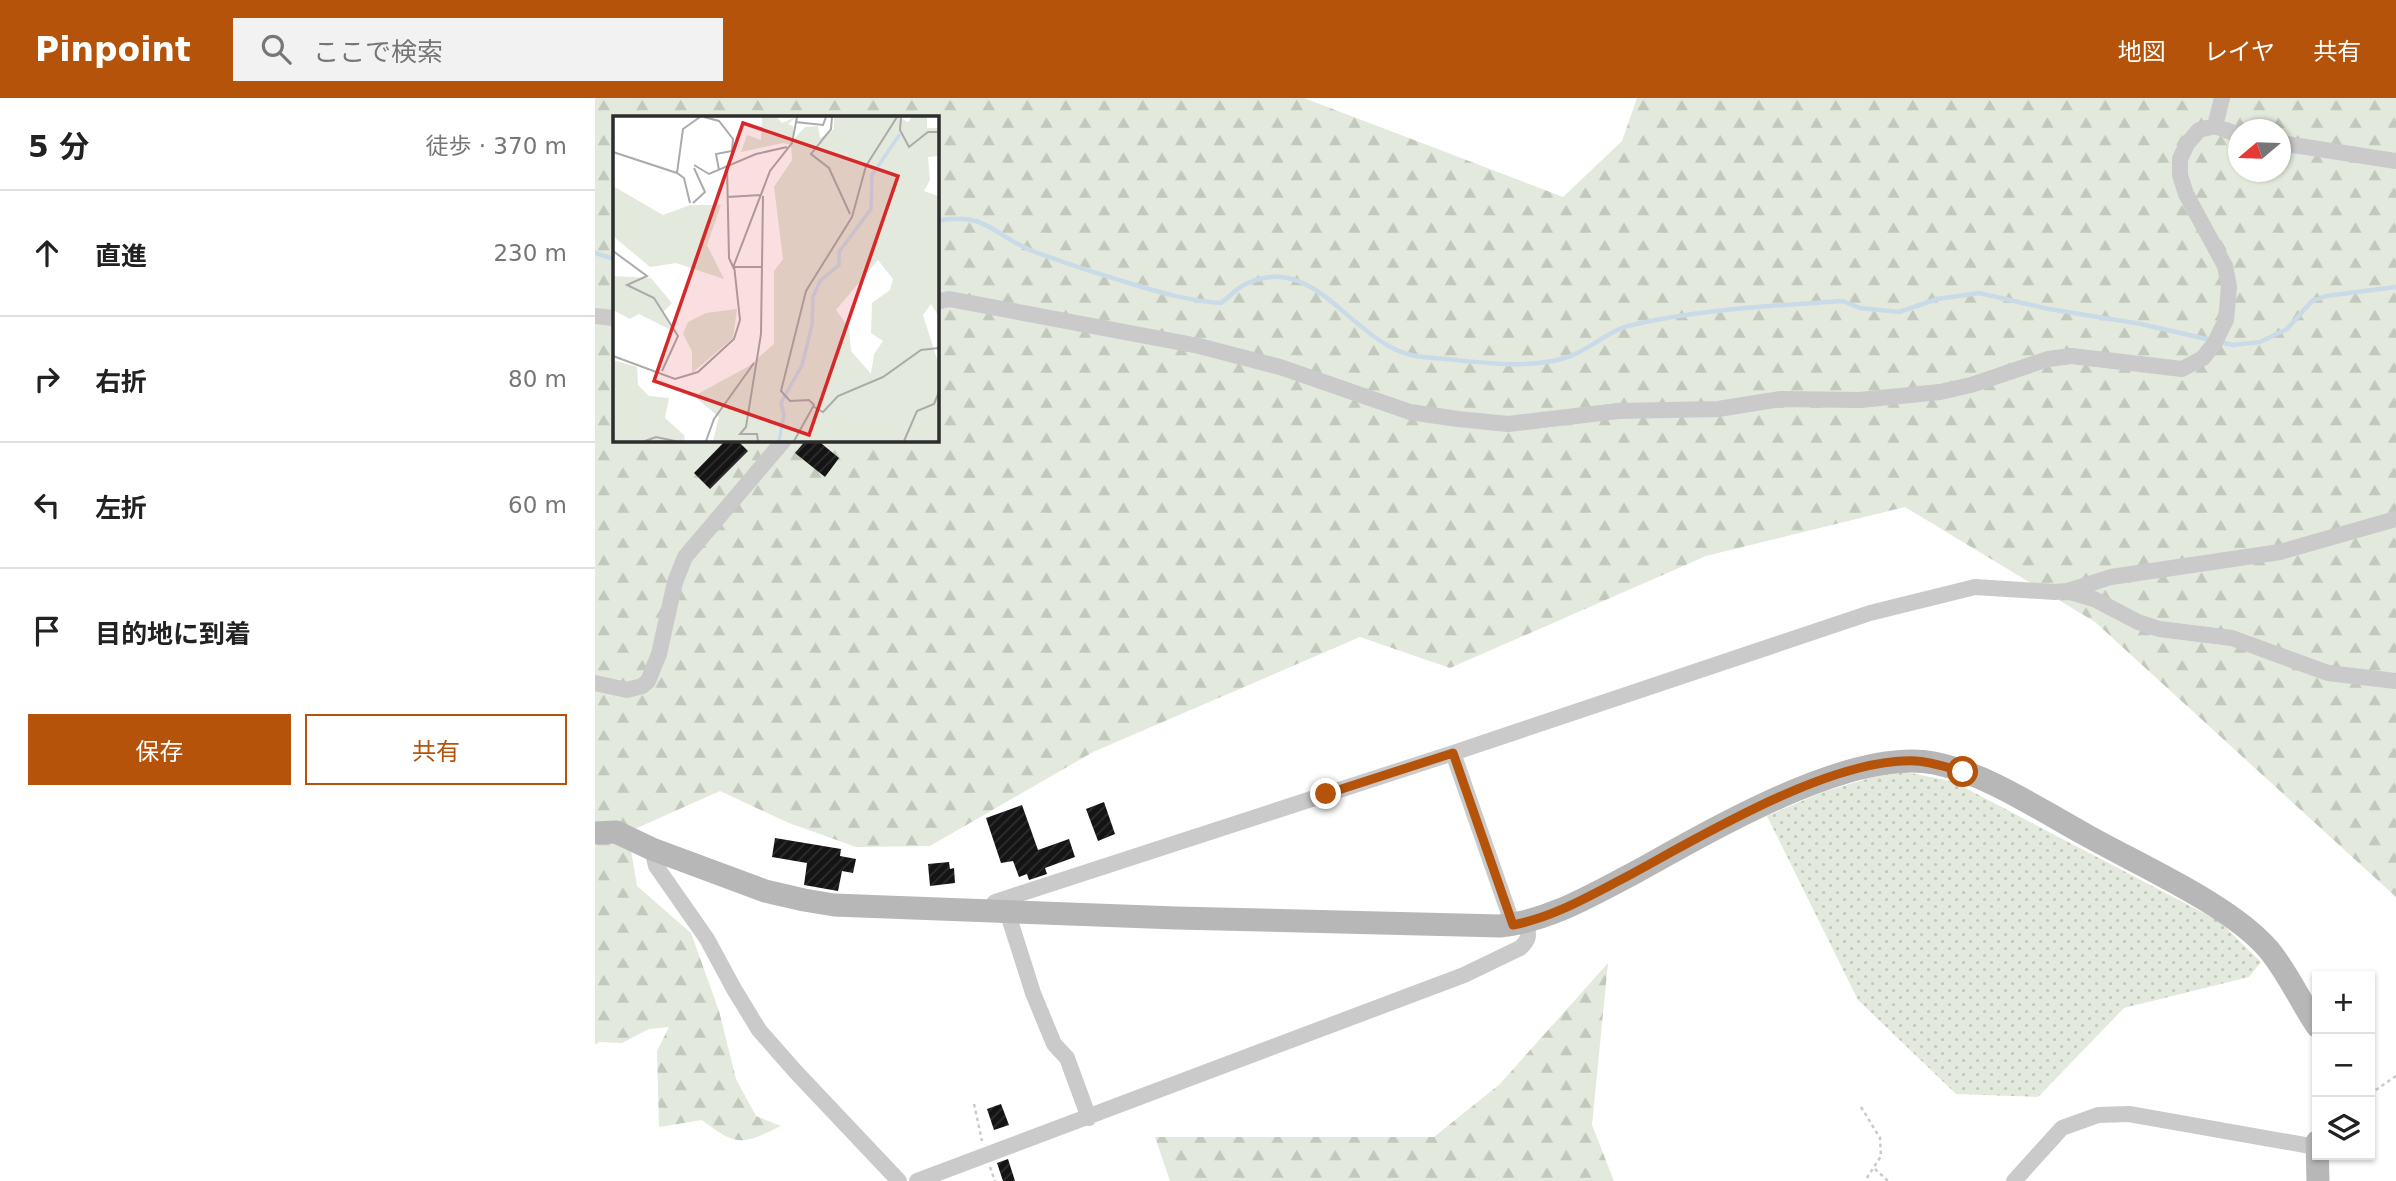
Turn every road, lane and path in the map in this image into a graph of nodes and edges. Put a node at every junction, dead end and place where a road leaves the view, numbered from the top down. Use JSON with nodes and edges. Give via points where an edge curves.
{"nodes":[{"id":1,"x":2222,"y":98,"type":"edge"},
{"id":2,"x":2215,"y":126,"type":"junction"},
{"id":3,"x":2228,"y":131,"type":"edge"},
{"id":4,"x":2291,"y":144,"type":"edge"},
{"id":5,"x":2396,"y":161,"type":"edge"},
{"id":6,"x":942,"y":300,"type":"edge"},
{"id":7,"x":595,"y":316,"type":"edge"},
{"id":8,"x":613,"y":317,"type":"edge"},
{"id":9,"x":783,"y":441,"type":"edge"},
{"id":10,"x":2396,"y":519,"type":"edge"},
{"id":11,"x":2067,"y":591,"type":"junction"},
{"id":12,"x":2396,"y":681,"type":"edge"},
{"id":13,"x":595,"y":683,"type":"edge"},
{"id":14,"x":1453,"y":753,"type":"junction"},
{"id":15,"x":595,"y":833,"type":"edge"},
{"id":16,"x":652,"y":849,"type":"junction"},
{"id":17,"x":998,"y":910,"type":"junction"},
{"id":18,"x":1519,"y":924,"type":"junction"},
{"id":19,"x":2312,"y":1018,"type":"edge"},
{"id":20,"x":2396,"y":1076,"type":"edge"},
{"id":21,"x":2375,"y":1091,"type":"edge"},
{"id":22,"x":1861,"y":1107,"type":"dead end"},
{"id":23,"x":1089,"y":1118,"type":"junction"},
{"id":24,"x":2312,"y":1143,"type":"edge"},
{"id":25,"x":2317,"y":1160,"type":"edge"},
{"id":26,"x":1874,"y":1168,"type":"junction"},
{"id":27,"x":899,"y":1181,"type":"edge"},
{"id":28,"x":917,"y":1181,"type":"edge"},
{"id":29,"x":1865,"y":1181,"type":"edge"},
{"id":30,"x":1888,"y":1181,"type":"edge"},
{"id":31,"x":2014,"y":1181,"type":"edge"},
{"id":32,"x":2318,"y":1181,"type":"edge"}],
"edges":[{"from":1,"to":2,"type":"street"},
{"from":2,"to":3,"type":"street"},
{"from":2,"to":6,"type":"street","via":[[2199,130],[2187,144],[2180,159],[2180,175],[2225,266],[2229,286],[2224,324],[2203,358],[2182,369],[2071,356],[1940,392],[1860,400],[1781,399],[1718,409],[1618,411],[1508,424],[1410,412],[1280,367],[1199,346]]},
{"from":4,"to":5,"type":"street"},
{"from":7,"to":8,"type":"street"},
{"from":9,"to":13,"type":"street","via":[[685,557],[648,681],[627,690]]},
{"from":10,"to":11,"type":"street","via":[[2280,552],[2111,577]]},
{"from":11,"to":12,"type":"street","via":[[2159,629],[2232,638],[2328,673]]},
{"from":11,"to":14,"type":"street","via":[[1975,587],[1870,612]]},
{"from":14,"to":17,"type":"street","via":[[995,902]]},
{"from":14,"to":18,"type":"street"},
{"from":15,"to":16,"type":"street","via":[[616,832]]},
{"from":16,"to":17,"type":"street","via":[[804,901],[878,908]]},
{"from":16,"to":27,"type":"street","via":[[656,866],[707,939],[759,1030]]},
{"from":17,"to":18,"type":"street","via":[[1455,926]]},
{"from":17,"to":23,"type":"street","via":[[1054,1044],[1067,1058]]},
{"from":18,"to":19,"type":"street","via":[[1584,900],[1808,785],[1865,768],[1925,762],[1992,784],[2243,925],[2269,950]]},
{"from":18,"to":23,"type":"street","via":[[1529,934],[1520,948],[1464,975]]},
{"from":20,"to":21,"type":"path"},
{"from":22,"to":26,"type":"path","via":[[1880,1138],[1881,1156]]},
{"from":23,"to":28,"type":"street"},
{"from":24,"to":31,"type":"street","via":[[2129,1114],[2098,1115],[2062,1128]]},
{"from":25,"to":32,"type":"street"},
{"from":26,"to":29,"type":"path"},
{"from":26,"to":30,"type":"path"}]}
